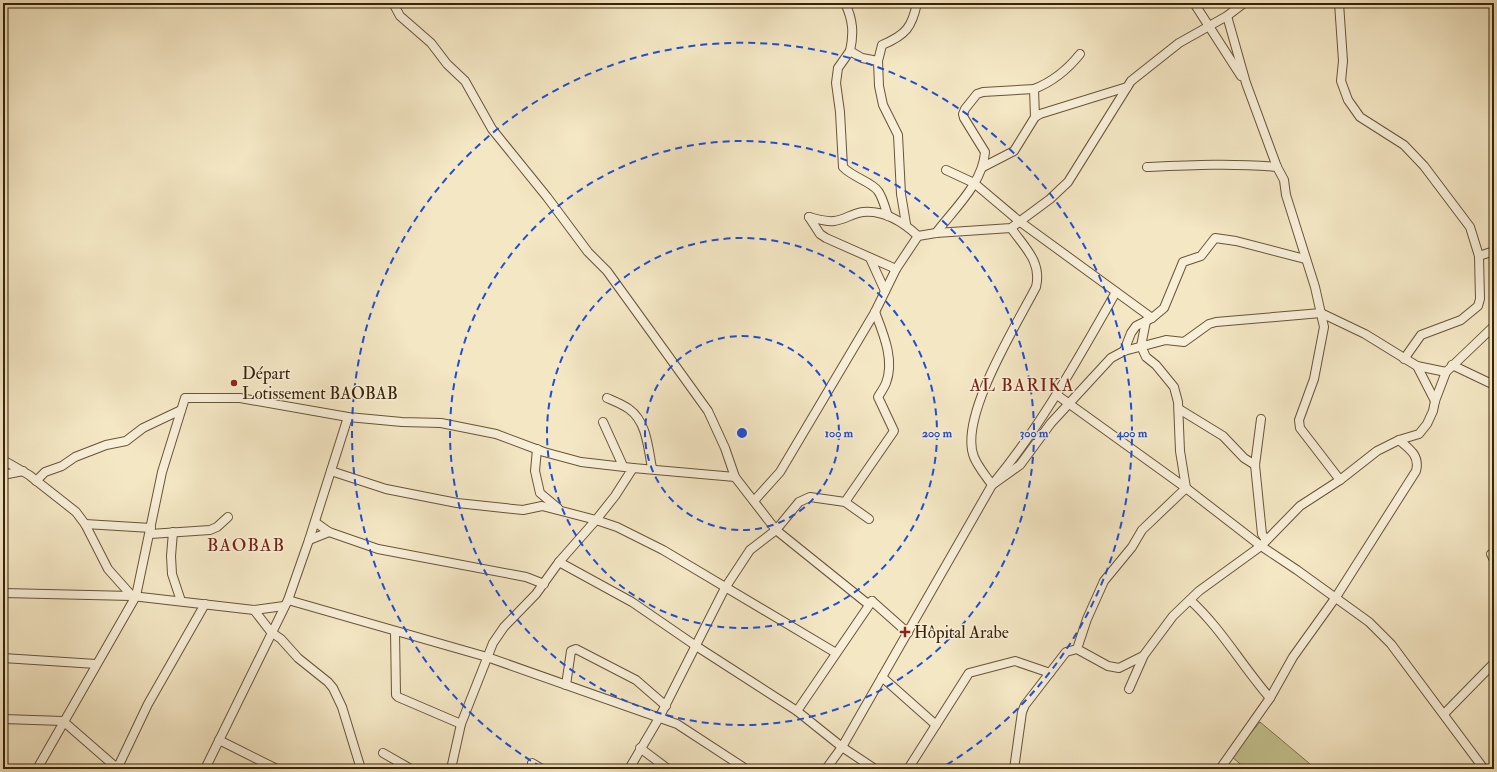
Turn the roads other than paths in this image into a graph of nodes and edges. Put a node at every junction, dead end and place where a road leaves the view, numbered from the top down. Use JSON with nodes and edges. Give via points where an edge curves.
{"nodes":[{"id":1,"x":393,"y":3,"type":"edge"},
{"id":2,"x":846,"y":3,"type":"edge"},
{"id":3,"x":918,"y":3,"type":"edge"},
{"id":4,"x":1194,"y":3,"type":"edge"},
{"id":5,"x":1234,"y":3,"type":"edge"},
{"id":6,"x":1244,"y":3,"type":"edge"},
{"id":7,"x":1339,"y":3,"type":"edge"},
{"id":8,"x":1228,"y":15,"type":"junction"},
{"id":9,"x":1208,"y":27,"type":"junction"},
{"id":10,"x":850,"y":51,"type":"junction"},
{"id":11,"x":1080,"y":54,"type":"dead end"},
{"id":12,"x":878,"y":62,"type":"junction"},
{"id":13,"x":1246,"y":83,"type":"junction"},
{"id":14,"x":1127,"y":87,"type":"junction"},
{"id":15,"x":1034,"y":89,"type":"junction"},
{"id":16,"x":1035,"y":117,"type":"junction"},
{"id":17,"x":983,"y":167,"type":"junction"},
{"id":18,"x":1147,"y":167,"type":"dead end"},
{"id":19,"x":1277,"y":167,"type":"junction"},
{"id":20,"x":946,"y":170,"type":"dead end"},
{"id":21,"x":974,"y":183,"type":"junction"},
{"id":22,"x":888,"y":216,"type":"junction"},
{"id":23,"x":1019,"y":221,"type":"junction"},
{"id":24,"x":906,"y":224,"type":"junction"},
{"id":25,"x":1011,"y":228,"type":"junction"},
{"id":26,"x":936,"y":233,"type":"junction"},
{"id":27,"x":918,"y":236,"type":"junction"},
{"id":28,"x":1494,"y":251,"type":"edge"},
{"id":29,"x":1480,"y":256,"type":"junction"},
{"id":30,"x":870,"y":258,"type":"junction"},
{"id":31,"x":1305,"y":259,"type":"junction"},
{"id":32,"x":896,"y":269,"type":"junction"},
{"id":33,"x":885,"y":291,"type":"junction"},
{"id":34,"x":1116,"y":292,"type":"junction"},
{"id":35,"x":875,"y":312,"type":"junction"},
{"id":36,"x":1321,"y":313,"type":"junction"},
{"id":37,"x":1149,"y":320,"type":"junction"},
{"id":38,"x":1494,"y":326,"type":"edge"},
{"id":39,"x":1141,"y":346,"type":"junction"},
{"id":40,"x":1124,"y":351,"type":"junction"},
{"id":41,"x":1404,"y":359,"type":"junction"},
{"id":42,"x":1452,"y":365,"type":"junction"},
{"id":43,"x":1416,"y":366,"type":"junction"},
{"id":44,"x":1446,"y":372,"type":"junction"},
{"id":45,"x":1494,"y":385,"type":"edge"},
{"id":46,"x":1057,"y":395,"type":"junction"},
{"id":47,"x":607,"y":398,"type":"dead end"},
{"id":48,"x":1435,"y":401,"type":"junction"},
{"id":49,"x":1068,"y":403,"type":"junction"},
{"id":50,"x":1179,"y":409,"type":"junction"},
{"id":51,"x":180,"y":410,"type":"junction"},
{"id":52,"x":348,"y":417,"type":"junction"},
{"id":53,"x":1261,"y":419,"type":"dead end"},
{"id":54,"x":603,"y":422,"type":"dead end"},
{"id":55,"x":1400,"y":440,"type":"junction"},
{"id":56,"x":537,"y":449,"type":"junction"},
{"id":57,"x":3,"y":460,"type":"edge"},
{"id":58,"x":623,"y":466,"type":"junction"},
{"id":59,"x":1255,"y":466,"type":"junction"},
{"id":60,"x":633,"y":468,"type":"junction"},
{"id":61,"x":652,"y":468,"type":"junction"},
{"id":62,"x":23,"y":471,"type":"junction"},
{"id":63,"x":331,"y":471,"type":"junction"},
{"id":64,"x":3,"y":475,"type":"edge"},
{"id":65,"x":735,"y":477,"type":"junction"},
{"id":66,"x":1340,"y":480,"type":"junction"},
{"id":67,"x":36,"y":481,"type":"junction"},
{"id":68,"x":992,"y":485,"type":"junction"},
{"id":69,"x":1186,"y":488,"type":"junction"},
{"id":70,"x":754,"y":501,"type":"junction"},
{"id":71,"x":846,"y":502,"type":"junction"},
{"id":72,"x":562,"y":511,"type":"junction"},
{"id":73,"x":228,"y":517,"type":"dead end"},
{"id":74,"x":869,"y":519,"type":"dead end"},
{"id":75,"x":596,"y":520,"type":"junction"},
{"id":76,"x":315,"y":522,"type":"junction"},
{"id":77,"x":85,"y":524,"type":"junction"},
{"id":78,"x":776,"y":530,"type":"junction"},
{"id":79,"x":150,"y":531,"type":"junction"},
{"id":80,"x":173,"y":532,"type":"junction"},
{"id":81,"x":329,"y":532,"type":"junction"},
{"id":82,"x":309,"y":540,"type":"junction"},
{"id":83,"x":1263,"y":543,"type":"junction"},
{"id":84,"x":559,"y":562,"type":"junction"},
{"id":85,"x":544,"y":584,"type":"junction"},
{"id":86,"x":725,"y":588,"type":"junction"},
{"id":87,"x":3,"y":593,"type":"edge"},
{"id":88,"x":134,"y":596,"type":"junction"},
{"id":89,"x":1336,"y":597,"type":"junction"},
{"id":90,"x":1190,"y":600,"type":"junction"},
{"id":91,"x":181,"y":601,"type":"junction"},
{"id":92,"x":872,"y":601,"type":"junction"},
{"id":93,"x":286,"y":603,"type":"junction"},
{"id":94,"x":205,"y":604,"type":"junction"},
{"id":95,"x":254,"y":610,"type":"junction"},
{"id":96,"x":395,"y":631,"type":"junction"},
{"id":97,"x":271,"y":632,"type":"junction"},
{"id":98,"x":908,"y":633,"type":"junction"},
{"id":99,"x":696,"y":646,"type":"junction"},
{"id":100,"x":1077,"y":650,"type":"junction"},
{"id":101,"x":836,"y":654,"type":"junction"},
{"id":102,"x":1144,"y":655,"type":"junction"},
{"id":103,"x":487,"y":657,"type":"junction"},
{"id":104,"x":3,"y":658,"type":"edge"},
{"id":105,"x":1494,"y":663,"type":"edge"},
{"id":106,"x":96,"y":664,"type":"junction"},
{"id":107,"x":1050,"y":673,"type":"junction"},
{"id":108,"x":882,"y":678,"type":"junction"},
{"id":109,"x":566,"y":685,"type":"junction"},
{"id":110,"x":1129,"y":689,"type":"dead end"},
{"id":111,"x":1270,"y":698,"type":"junction"},
{"id":112,"x":666,"y":706,"type":"junction"},
{"id":113,"x":797,"y":711,"type":"junction"},
{"id":114,"x":1444,"y":714,"type":"junction"},
{"id":115,"x":659,"y":718,"type":"junction"},
{"id":116,"x":3,"y":719,"type":"edge"},
{"id":117,"x":63,"y":721,"type":"junction"},
{"id":118,"x":461,"y":724,"type":"junction"},
{"id":119,"x":936,"y":725,"type":"junction"},
{"id":120,"x":219,"y":740,"type":"junction"},
{"id":121,"x":842,"y":747,"type":"junction"},
{"id":122,"x":640,"y":748,"type":"junction"},
{"id":123,"x":383,"y":752,"type":"dead end"},
{"id":124,"x":532,"y":763,"type":"dead end"},
{"id":125,"x":37,"y":769,"type":"edge"},
{"id":126,"x":118,"y":769,"type":"edge"},
{"id":127,"x":204,"y":769,"type":"edge"},
{"id":128,"x":276,"y":769,"type":"edge"},
{"id":129,"x":361,"y":769,"type":"edge"},
{"id":130,"x":411,"y":769,"type":"edge"},
{"id":131,"x":451,"y":769,"type":"edge"},
{"id":132,"x":542,"y":769,"type":"edge"},
{"id":133,"x":629,"y":769,"type":"edge"},
{"id":134,"x":668,"y":769,"type":"edge"},
{"id":135,"x":746,"y":769,"type":"edge"},
{"id":136,"x":826,"y":769,"type":"edge"},
{"id":137,"x":875,"y":769,"type":"edge"},
{"id":138,"x":908,"y":769,"type":"edge"},
{"id":139,"x":1014,"y":769,"type":"edge"},
{"id":140,"x":1220,"y":769,"type":"edge"},
{"id":141,"x":1484,"y":769,"type":"edge"}],
"edges":[{"from":1,"to":65,"type":"street","via":[[400,16],[430,43],[465,81],[492,129],[646,324],[708,411]]},
{"from":2,"to":10,"type":"street","via":[[852,19]]},
{"from":3,"to":12,"type":"street","via":[[910,26],[895,40],[882,45]]},
{"from":4,"to":9,"type":"street"},
{"from":5,"to":8,"type":"street"},
{"from":6,"to":8,"type":"street"},
{"from":7,"to":29,"type":"street","via":[[1343,61],[1341,81],[1348,100],[1360,117],[1404,145],[1424,166],[1470,227]]},
{"from":8,"to":9,"type":"street"},
{"from":8,"to":13,"type":"street"},
{"from":9,"to":13,"type":"street"},
{"from":9,"to":14,"type":"street","via":[[1179,43]]},
{"from":10,"to":12,"type":"street","via":[[862,58]]},
{"from":10,"to":22,"type":"street","via":[[838,68],[836,83],[844,167],[855,177],[879,191]]},
{"from":11,"to":15,"type":"street","via":[[1063,72]]},
{"from":12,"to":24,"type":"street","via":[[879,86],[884,105],[898,135],[900,194]]},
{"from":13,"to":19,"type":"street"},
{"from":14,"to":16,"type":"street","via":[[1068,104]]},
{"from":14,"to":23,"type":"street","via":[[1068,182],[1050,199]]},
{"from":15,"to":16,"type":"street"},
{"from":15,"to":17,"type":"street","via":[[983,92],[977,94],[965,109],[964,118],[985,152]]},
{"from":16,"to":17,"type":"street","via":[[1014,151]]},
{"from":17,"to":21,"type":"street"},
{"from":18,"to":19,"type":"street","via":[[1244,164]]},
{"from":19,"to":31,"type":"street","via":[[1284,180]]},
{"from":20,"to":21,"type":"street"},
{"from":21,"to":23,"type":"street"},
{"from":21,"to":26,"type":"street"},
{"from":22,"to":24,"type":"street"},
{"from":22,"to":30,"type":"street","via":[[863,212],[834,221],[809,217],[820,234]]},
{"from":23,"to":25,"type":"street"},
{"from":23,"to":34,"type":"street"},
{"from":24,"to":27,"type":"street"},
{"from":25,"to":26,"type":"street"},
{"from":25,"to":68,"type":"street","via":[[1035,263],[1038,278],[1036,287],[986,382],[973,422],[971,443],[974,456]]},
{"from":26,"to":27,"type":"street"},
{"from":27,"to":32,"type":"street"},
{"from":28,"to":29,"type":"street"},
{"from":29,"to":41,"type":"street","via":[[1478,306],[1461,320],[1421,335]]},
{"from":30,"to":32,"type":"street"},
{"from":30,"to":33,"type":"street"},
{"from":31,"to":36,"type":"street"},
{"from":31,"to":37,"type":"street","via":[[1216,238],[1201,256],[1183,262],[1164,308]]},
{"from":32,"to":33,"type":"street"},
{"from":33,"to":35,"type":"street"},
{"from":34,"to":37,"type":"street"},
{"from":34,"to":46,"type":"street"},
{"from":35,"to":70,"type":"street","via":[[780,472]]},
{"from":35,"to":71,"type":"street","via":[[884,335],[889,360],[886,383],[878,397],[894,431]]},
{"from":36,"to":39,"type":"street","via":[[1216,322],[1209,324],[1184,342],[1166,340]]},
{"from":36,"to":41,"type":"street","via":[[1365,334]]},
{"from":36,"to":66,"type":"street","via":[[1324,327],[1320,355],[1299,420],[1304,435]]},
{"from":37,"to":39,"type":"street"},
{"from":37,"to":40,"type":"street","via":[[1136,326]]},
{"from":38,"to":42,"type":"street"},
{"from":39,"to":40,"type":"street"},
{"from":39,"to":50,"type":"street","via":[[1146,357],[1156,364],[1174,387]]},
{"from":40,"to":49,"type":"street","via":[[1111,358]]},
{"from":41,"to":43,"type":"street"},
{"from":42,"to":44,"type":"street"},
{"from":42,"to":45,"type":"street"},
{"from":43,"to":44,"type":"street"},
{"from":43,"to":48,"type":"street"},
{"from":44,"to":48,"type":"street"},
{"from":46,"to":49,"type":"street"},
{"from":46,"to":68,"type":"street","via":[[1018,454]]},
{"from":47,"to":61,"type":"street","via":[[636,415],[646,434]]},
{"from":48,"to":55,"type":"street","via":[[1427,424],[1418,434]]},
{"from":49,"to":68,"type":"street","via":[[1020,465]]},
{"from":49,"to":69,"type":"street"},
{"from":50,"to":59,"type":"street","via":[[1223,436]]},
{"from":50,"to":69,"type":"street","via":[[1180,451]]},
{"from":51,"to":52,"type":"street","via":[[184,398],[240,398]]},
{"from":51,"to":67,"type":"street","via":[[143,428],[126,441],[75,456],[62,466],[45,472]]},
{"from":51,"to":79,"type":"street","via":[[162,472]]},
{"from":52,"to":56,"type":"street","via":[[441,423],[496,434]]},
{"from":52,"to":63,"type":"street"},
{"from":53,"to":59,"type":"street"},
{"from":54,"to":58,"type":"street"},
{"from":55,"to":66,"type":"street","via":[[1377,451]]},
{"from":55,"to":89,"type":"street","via":[[1414,453],[1418,461],[1416,471]]},
{"from":56,"to":58,"type":"street","via":[[580,462]]},
{"from":56,"to":72,"type":"street","via":[[535,471],[540,493]]},
{"from":57,"to":62,"type":"street"},
{"from":58,"to":60,"type":"street"},
{"from":59,"to":83,"type":"street"},
{"from":60,"to":61,"type":"street"},
{"from":60,"to":75,"type":"street"},
{"from":61,"to":65,"type":"street"},
{"from":62,"to":64,"type":"street"},
{"from":62,"to":67,"type":"street"},
{"from":63,"to":72,"type":"street","via":[[386,489],[457,503],[522,510],[542,506]]},
{"from":63,"to":76,"type":"street"},
{"from":65,"to":70,"type":"street"},
{"from":66,"to":83,"type":"street","via":[[1300,506]]},
{"from":67,"to":77,"type":"street","via":[[76,512]]},
{"from":68,"to":98,"type":"street"},
{"from":69,"to":83,"type":"street"},
{"from":69,"to":100,"type":"street","via":[[1142,530],[1132,547],[1104,581]]},
{"from":70,"to":78,"type":"street"},
{"from":71,"to":74,"type":"street"},
{"from":71,"to":78,"type":"street","via":[[810,497],[799,502]]},
{"from":72,"to":75,"type":"street"},
{"from":73,"to":80,"type":"street","via":[[210,530]]},
{"from":75,"to":84,"type":"street"},
{"from":75,"to":86,"type":"street","via":[[640,538]]},
{"from":76,"to":81,"type":"street"},
{"from":76,"to":82,"type":"street"},
{"from":77,"to":79,"type":"street"},
{"from":77,"to":88,"type":"street","via":[[108,569]]},
{"from":78,"to":86,"type":"street","via":[[744,556]]},
{"from":78,"to":92,"type":"street","via":[[868,604]]},
{"from":79,"to":80,"type":"street"},
{"from":79,"to":88,"type":"street"},
{"from":80,"to":91,"type":"street","via":[[172,574]]},
{"from":81,"to":82,"type":"street"},
{"from":81,"to":85,"type":"street","via":[[378,549],[526,577]]},
{"from":82,"to":93,"type":"street"},
{"from":83,"to":89,"type":"street"},
{"from":83,"to":90,"type":"street"},
{"from":84,"to":85,"type":"street"},
{"from":84,"to":99,"type":"street","via":[[632,602]]},
{"from":85,"to":103,"type":"street","via":[[504,627]]},
{"from":86,"to":99,"type":"street"},
{"from":86,"to":101,"type":"street"},
{"from":87,"to":88,"type":"street"},
{"from":88,"to":91,"type":"street"},
{"from":88,"to":106,"type":"street"},
{"from":89,"to":111,"type":"street","via":[[1293,657]]},
{"from":89,"to":114,"type":"street","via":[[1369,622],[1391,644]]},
{"from":90,"to":102,"type":"street","via":[[1173,616]]},
{"from":90,"to":111,"type":"street"},
{"from":91,"to":94,"type":"street"},
{"from":92,"to":98,"type":"street"},
{"from":92,"to":101,"type":"street"},
{"from":93,"to":95,"type":"street"},
{"from":93,"to":96,"type":"street"},
{"from":93,"to":97,"type":"street"},
{"from":94,"to":95,"type":"street"},
{"from":94,"to":126,"type":"street","via":[[148,704]]},
{"from":95,"to":97,"type":"street"},
{"from":96,"to":103,"type":"street"},
{"from":96,"to":118,"type":"street","via":[[398,697]]},
{"from":97,"to":120,"type":"street"},
{"from":97,"to":129,"type":"street","via":[[333,688],[342,707]]},
{"from":98,"to":108,"type":"street"},
{"from":99,"to":112,"type":"street"},
{"from":99,"to":113,"type":"street"},
{"from":100,"to":102,"type":"street","via":[[1108,666],[1119,668]]},
{"from":100,"to":107,"type":"street","via":[[1066,652]]},
{"from":101,"to":113,"type":"street"},
{"from":102,"to":110,"type":"street"},
{"from":103,"to":109,"type":"street"},
{"from":103,"to":118,"type":"street"},
{"from":104,"to":106,"type":"street"},
{"from":105,"to":114,"type":"street"},
{"from":106,"to":117,"type":"street"},
{"from":107,"to":119,"type":"street","via":[[1015,661],[974,671],[965,677]]},
{"from":107,"to":139,"type":"street","via":[[1022,712]]},
{"from":108,"to":119,"type":"street"},
{"from":108,"to":121,"type":"street"},
{"from":109,"to":112,"type":"street","via":[[571,651],[576,649],[636,680]]},
{"from":109,"to":115,"type":"street"},
{"from":111,"to":140,"type":"street"},
{"from":112,"to":115,"type":"street"},
{"from":113,"to":121,"type":"street"},
{"from":114,"to":141,"type":"street"},
{"from":115,"to":122,"type":"street"},
{"from":115,"to":135,"type":"street","via":[[687,729]]},
{"from":116,"to":117,"type":"street"},
{"from":117,"to":125,"type":"street"},
{"from":117,"to":126,"type":"street"},
{"from":118,"to":131,"type":"street"},
{"from":119,"to":138,"type":"street"},
{"from":120,"to":127,"type":"street"},
{"from":120,"to":128,"type":"street"},
{"from":121,"to":136,"type":"street"},
{"from":121,"to":137,"type":"street"},
{"from":122,"to":133,"type":"street"},
{"from":122,"to":134,"type":"street"},
{"from":123,"to":130,"type":"street"},
{"from":124,"to":132,"type":"street"}]}
